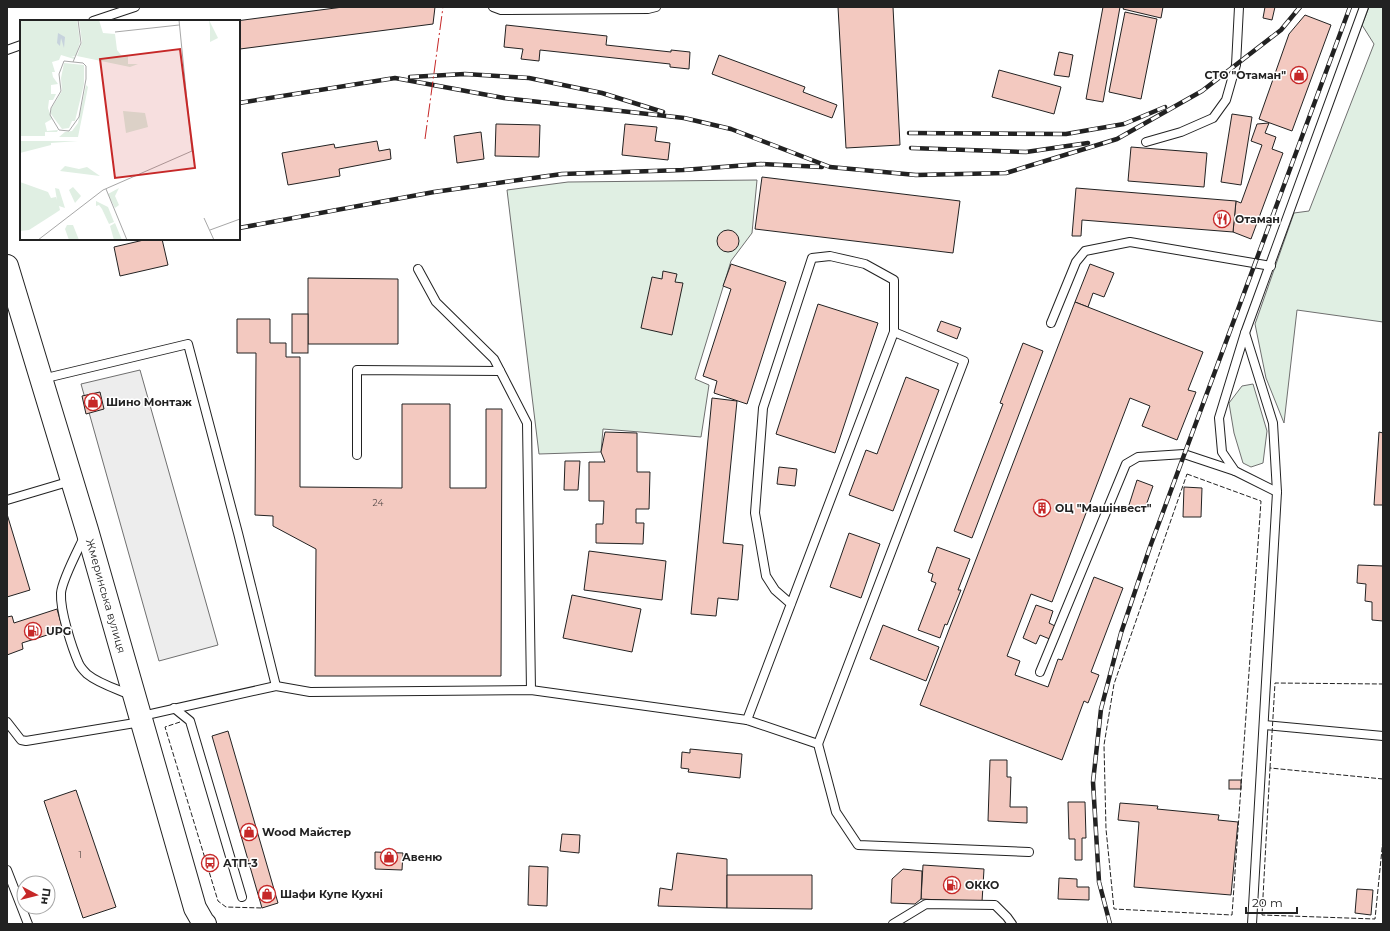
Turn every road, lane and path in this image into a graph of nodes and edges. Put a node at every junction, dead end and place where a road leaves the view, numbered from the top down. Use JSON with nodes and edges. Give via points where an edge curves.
{"nodes":[{"id":1,"x":135,"y":7,"type":"edge"},
{"id":2,"x":493,"y":7,"type":"edge"},
{"id":3,"x":656,"y":7,"type":"edge"},
{"id":4,"x":1239,"y":7,"type":"edge"},
{"id":5,"x":1364,"y":7,"type":"edge"},
{"id":6,"x":96,"y":20,"type":"edge"},
{"id":7,"x":20,"y":45,"type":"edge"},
{"id":8,"x":7,"y":50,"type":"edge"},
{"id":9,"x":1146,"y":142,"type":"dead end"},
{"id":10,"x":7,"y":266,"type":"edge"},
{"id":11,"x":1270,"y":266,"type":"junction"},
{"id":12,"x":418,"y":269,"type":"dead end"},
{"id":13,"x":1051,"y":323,"type":"dead end"},
{"id":14,"x":894,"y":332,"type":"junction"},
{"id":15,"x":1245,"y":333,"type":"junction"},
{"id":16,"x":500,"y":371,"type":"junction"},
{"id":17,"x":41,"y":380,"type":"junction"},
{"id":18,"x":357,"y":455,"type":"dead end"},
{"id":19,"x":1235,"y":471,"type":"junction"},
{"id":20,"x":72,"y":480,"type":"junction"},
{"id":21,"x":1277,"y":492,"type":"junction"},
{"id":22,"x":7,"y":500,"type":"edge"},
{"id":23,"x":87,"y":530,"type":"junction"},
{"id":24,"x":791,"y":604,"type":"junction"},
{"id":25,"x":1040,"y":672,"type":"dead end"},
{"id":26,"x":276,"y":686,"type":"junction"},
{"id":27,"x":531,"y":690,"type":"junction"},
{"id":28,"x":174,"y":708,"type":"junction"},
{"id":29,"x":139,"y":712,"type":"junction"},
{"id":30,"x":747,"y":720,"type":"junction"},
{"id":31,"x":7,"y":722,"type":"edge"},
{"id":32,"x":1265,"y":725,"type":"junction"},
{"id":33,"x":1383,"y":736,"type":"edge"},
{"id":34,"x":818,"y":744,"type":"junction"},
{"id":35,"x":1029,"y":852,"type":"dead end"},
{"id":36,"x":7,"y":870,"type":"edge"},
{"id":37,"x":242,"y":897,"type":"dead end"},
{"id":38,"x":28,"y":924,"type":"edge"},
{"id":39,"x":205,"y":924,"type":"edge"},
{"id":40,"x":893,"y":924,"type":"edge"},
{"id":41,"x":1012,"y":924,"type":"edge"},
{"id":42,"x":1252,"y":924,"type":"edge"}],
"edges":[{"from":1,"to":6,"type":"lane"},
{"from":2,"to":3,"type":"lane","via":[[516,10]]},
{"from":4,"to":9,"type":"lane","via":[[1236,65],[1226,100],[1213,118],[1181,132]]},
{"from":5,"to":11,"type":"lane"},
{"from":7,"to":8,"type":"lane"},
{"from":10,"to":17,"type":"main road","name":"Жмеринська вулиця"},
{"from":11,"to":13,"type":"lane","via":[[1130,242],[1085,251],[1076,262]]},
{"from":11,"to":15,"type":"lane"},
{"from":12,"to":16,"type":"lane","via":[[436,302],[494,359]]},
{"from":14,"to":24,"type":"lane"},
{"from":14,"to":24,"type":"lane","via":[[894,280],[865,264],[830,256],[812,258],[763,408],[755,513],[766,576],[775,590]]},
{"from":14,"to":34,"type":"lane","via":[[964,361]]},
{"from":15,"to":19,"type":"lane","via":[[1219,418],[1222,452]]},
{"from":15,"to":21,"type":"lane","via":[[1273,423]]},
{"from":16,"to":18,"type":"lane","via":[[357,370]]},
{"from":16,"to":27,"type":"lane","via":[[527,423]]},
{"from":17,"to":20,"type":"main road","name":"Жмеринська вулиця"},
{"from":17,"to":26,"type":"lane","via":[[188,344]]},
{"from":19,"to":21,"type":"lane"},
{"from":19,"to":25,"type":"lane","via":[[1184,454],[1138,457],[1126,464]]},
{"from":20,"to":22,"type":"lane"},
{"from":20,"to":23,"type":"main road","name":"Жмеринська вулиця"},
{"from":21,"to":32,"type":"lane"},
{"from":23,"to":29,"type":"main road","name":"Жмеринська вулиця"},
{"from":23,"to":29,"type":"lane","via":[[62,593],[68,630],[80,666]]},
{"from":24,"to":30,"type":"lane"},
{"from":26,"to":27,"type":"lane","via":[[310,692]]},
{"from":26,"to":28,"type":"lane"},
{"from":27,"to":30,"type":"lane"},
{"from":28,"to":29,"type":"lane"},
{"from":28,"to":37,"type":"lane","via":[[190,721]]},
{"from":29,"to":31,"type":"lane","via":[[26,741],[21,740]]},
{"from":29,"to":39,"type":"main road","name":"Жмеринська вулиця","via":[[195,908]]},
{"from":30,"to":34,"type":"lane"},
{"from":32,"to":33,"type":"lane"},
{"from":32,"to":42,"type":"lane"},
{"from":34,"to":35,"type":"lane","via":[[836,812],[858,845]]},
{"from":36,"to":38,"type":"lane"},
{"from":40,"to":41,"type":"lane","via":[[926,904],[995,906]]}]}
